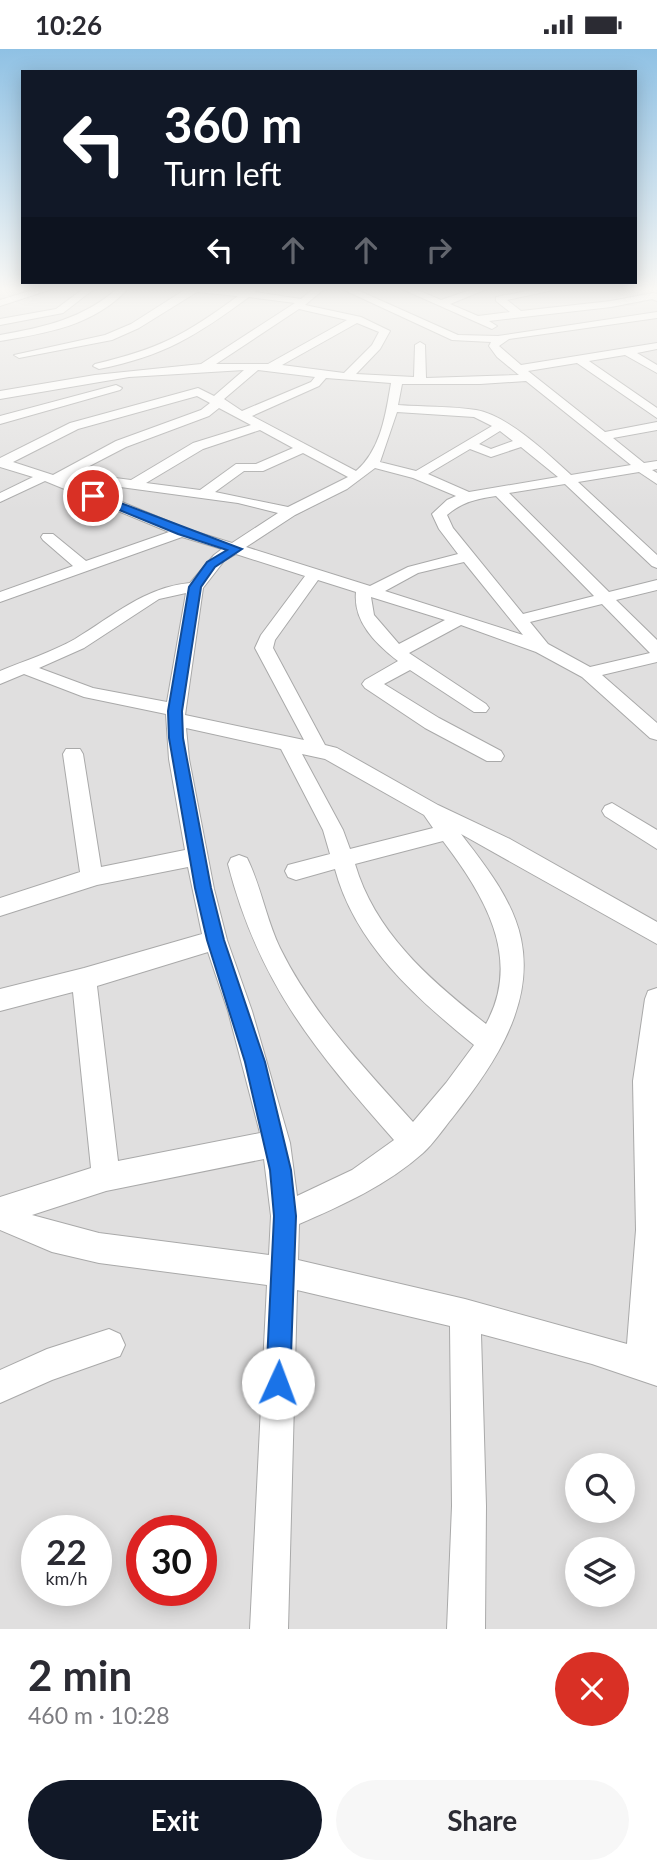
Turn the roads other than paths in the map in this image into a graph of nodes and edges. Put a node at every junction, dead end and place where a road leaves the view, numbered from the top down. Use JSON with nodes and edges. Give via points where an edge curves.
{"nodes":[{"id":1,"x":24,"y":363,"type":"edge"},
{"id":2,"x":119,"y":363,"type":"edge"},
{"id":3,"x":211,"y":363,"type":"edge"},
{"id":4,"x":278,"y":363,"type":"edge"},
{"id":5,"x":360,"y":363,"type":"edge"},
{"id":6,"x":420,"y":363,"type":"edge"},
{"id":7,"x":512,"y":363,"type":"edge"},
{"id":8,"x":564,"y":363,"type":"edge"},
{"id":9,"x":584,"y":363,"type":"edge"},
{"id":10,"x":256,"y":366,"type":"junction"},
{"id":11,"x":204,"y":367,"type":"junction"},
{"id":12,"x":271,"y":367,"type":"junction"},
{"id":13,"x":524,"y":373,"type":"junction"},
{"id":14,"x":323,"y":374,"type":"junction"},
{"id":15,"x":138,"y":375,"type":"junction"},
{"id":16,"x":347,"y":376,"type":"junction"},
{"id":17,"x":397,"y":378,"type":"junction"},
{"id":18,"x":55,"y":379,"type":"junction"},
{"id":19,"x":420,"y":379,"type":"junction"},
{"id":20,"x":0,"y":395,"type":"edge"},
{"id":21,"x":218,"y":401,"type":"junction"},
{"id":22,"x":390,"y":408,"type":"junction"},
{"id":23,"x":657,"y":414,"type":"edge"},
{"id":24,"x":243,"y":415,"type":"junction"},
{"id":25,"x":0,"y":420,"type":"edge"},
{"id":26,"x":260,"y":426,"type":"junction"},
{"id":27,"x":500,"y":426,"type":"junction"},
{"id":28,"x":657,"y":426,"type":"edge"},
{"id":29,"x":604,"y":436,"type":"junction"},
{"id":30,"x":523,"y":442,"type":"junction"},
{"id":31,"x":468,"y":444,"type":"junction"},
{"id":32,"x":301,"y":449,"type":"junction"},
{"id":33,"x":1,"y":462,"type":"edge"},
{"id":34,"x":373,"y":464,"type":"junction"},
{"id":35,"x":657,"y":465,"type":"edge"},
{"id":36,"x":642,"y":467,"type":"junction"},
{"id":37,"x":418,"y":475,"type":"junction"},
{"id":38,"x":356,"y":476,"type":"junction"},
{"id":39,"x":54,"y":477,"type":"junction"},
{"id":40,"x":566,"y":478,"type":"junction"},
{"id":41,"x":657,"y":480,"type":"edge"},
{"id":42,"x":131,"y":486,"type":"junction"},
{"id":43,"x":499,"y":491,"type":"junction"},
{"id":44,"x":202,"y":495,"type":"junction"},
{"id":45,"x":468,"y":496,"type":"junction"},
{"id":46,"x":0,"y":498,"type":"edge"},
{"id":47,"x":290,"y":512,"type":"junction"},
{"id":48,"x":182,"y":532,"type":"junction"},
{"id":49,"x":48,"y":537,"type":"dead end"},
{"id":50,"x":236,"y":549,"type":"junction"},
{"id":51,"x":468,"y":556,"type":"junction"},
{"id":52,"x":657,"y":562,"type":"edge"},
{"id":53,"x":85,"y":568,"type":"junction"},
{"id":54,"x":316,"y":572,"type":"junction"},
{"id":55,"x":657,"y":585,"type":"edge"},
{"id":56,"x":195,"y":587,"type":"junction"},
{"id":57,"x":368,"y":590,"type":"junction"},
{"id":58,"x":0,"y":597,"type":"edge"},
{"id":59,"x":606,"y":598,"type":"junction"},
{"id":60,"x":460,"y":619,"type":"junction"},
{"id":61,"x":521,"y":619,"type":"junction"},
{"id":62,"x":542,"y":648,"type":"junction"},
{"id":63,"x":657,"y":650,"type":"edge"},
{"id":64,"x":405,"y":656,"type":"junction"},
{"id":65,"x":657,"y":657,"type":"edge"},
{"id":66,"x":26,"y":669,"type":"junction"},
{"id":67,"x":588,"y":673,"type":"junction"},
{"id":68,"x":0,"y":678,"type":"edge"},
{"id":69,"x":480,"y":708,"type":"dead end"},
{"id":70,"x":175,"y":715,"type":"junction"},
{"id":71,"x":657,"y":733,"type":"edge"},
{"id":72,"x":288,"y":744,"type":"junction"},
{"id":73,"x":317,"y":748,"type":"junction"},
{"id":74,"x":73,"y":754,"type":"dead end"},
{"id":75,"x":494,"y":756,"type":"dead end"},
{"id":76,"x":431,"y":810,"type":"junction"},
{"id":77,"x":612,"y":811,"type":"dead end"},
{"id":78,"x":447,"y":832,"type":"junction"},
{"id":79,"x":657,"y":841,"type":"edge"},
{"id":80,"x":198,"y":857,"type":"junction"},
{"id":81,"x":344,"y":859,"type":"junction"},
{"id":82,"x":239,"y":865,"type":"dead end"},
{"id":83,"x":296,"y":871,"type":"dead end"},
{"id":84,"x":92,"y":877,"type":"junction"},
{"id":85,"x":2,"y":899,"type":"edge"},
{"id":86,"x":657,"y":934,"type":"edge"},
{"id":87,"x":215,"y":940,"type":"junction"},
{"id":88,"x":84,"y":979,"type":"junction"},
{"id":89,"x":657,"y":999,"type":"edge"},
{"id":90,"x":0,"y":1000,"type":"edge"},
{"id":91,"x":490,"y":1042,"type":"junction"},
{"id":92,"x":653,"y":1047,"type":"edge"},
{"id":93,"x":276,"y":1143,"type":"junction"},
{"id":94,"x":414,"y":1143,"type":"junction"},
{"id":95,"x":106,"y":1177,"type":"junction"},
{"id":96,"x":0,"y":1213,"type":"edge"},
{"id":97,"x":285,"y":1216,"type":"junction"},
{"id":98,"x":282,"y":1271,"type":"junction"},
{"id":99,"x":466,"y":1314,"type":"junction"},
{"id":100,"x":109,"y":1345,"type":"dead end"},
{"id":101,"x":649,"y":1367,"type":"edge"},
{"id":102,"x":0,"y":1387,"type":"edge"},
{"id":103,"x":269,"y":1629,"type":"edge"},
{"id":104,"x":466,"y":1629,"type":"edge"}],
"edges":[{"from":1,"to":18,"type":"street","via":[[29,372]]},
{"from":2,"to":18,"type":"street"},
{"from":3,"to":11,"type":"street"},
{"from":4,"to":12,"type":"street"},
{"from":5,"to":16,"type":"street"},
{"from":6,"to":19,"type":"street"},
{"from":7,"to":13,"type":"street"},
{"from":8,"to":13,"type":"street"},
{"from":9,"to":23,"type":"street"},
{"from":10,"to":11,"type":"street"},
{"from":10,"to":12,"type":"street"},
{"from":10,"to":21,"type":"street"},
{"from":11,"to":15,"type":"street"},
{"from":12,"to":14,"type":"street"},
{"from":13,"to":19,"type":"street","via":[[485,380]]},
{"from":13,"to":29,"type":"street"},
{"from":14,"to":16,"type":"street"},
{"from":14,"to":24,"type":"street","via":[[315,384]]},
{"from":15,"to":18,"type":"street"},
{"from":15,"to":25,"type":"street","via":[[135,383]]},
{"from":16,"to":17,"type":"street"},
{"from":17,"to":19,"type":"street"},
{"from":17,"to":22,"type":"street"},
{"from":18,"to":20,"type":"street"},
{"from":21,"to":24,"type":"street"},
{"from":21,"to":33,"type":"street","via":[[195,393],[108,415]]},
{"from":21,"to":39,"type":"street","via":[[205,413],[121,444]]},
{"from":22,"to":27,"type":"street","via":[[475,414]]},
{"from":22,"to":34,"type":"street"},
{"from":24,"to":26,"type":"street"},
{"from":26,"to":32,"type":"street"},
{"from":26,"to":42,"type":"street","via":[[198,446]]},
{"from":27,"to":30,"type":"street"},
{"from":27,"to":31,"type":"street"},
{"from":28,"to":29,"type":"street"},
{"from":29,"to":36,"type":"street"},
{"from":30,"to":31,"type":"street","via":[[491,453]]},
{"from":30,"to":40,"type":"street"},
{"from":31,"to":37,"type":"street"},
{"from":32,"to":38,"type":"street"},
{"from":32,"to":44,"type":"street","via":[[258,468],[241,467]]},
{"from":33,"to":39,"type":"street"},
{"from":34,"to":37,"type":"street"},
{"from":34,"to":38,"type":"street"},
{"from":35,"to":36,"type":"street"},
{"from":36,"to":40,"type":"street"},
{"from":36,"to":41,"type":"street"},
{"from":37,"to":45,"type":"street"},
{"from":38,"to":47,"type":"street"},
{"from":39,"to":42,"type":"street"},
{"from":39,"to":46,"type":"street"},
{"from":39,"to":48,"type":"street"},
{"from":40,"to":43,"type":"street"},
{"from":40,"to":52,"type":"street"},
{"from":42,"to":44,"type":"street"},
{"from":43,"to":45,"type":"street"},
{"from":43,"to":59,"type":"street"},
{"from":44,"to":47,"type":"street"},
{"from":45,"to":51,"type":"street","via":[[439,514]]},
{"from":47,"to":50,"type":"street"},
{"from":48,"to":50,"type":"street"},
{"from":48,"to":53,"type":"street"},
{"from":49,"to":53,"type":"street"},
{"from":50,"to":54,"type":"street"},
{"from":50,"to":56,"type":"street","via":[[211,565]]},
{"from":51,"to":57,"type":"street","via":[[413,570]]},
{"from":51,"to":61,"type":"street"},
{"from":53,"to":58,"type":"street"},
{"from":54,"to":57,"type":"street"},
{"from":54,"to":73,"type":"street","via":[[264,648]]},
{"from":55,"to":59,"type":"street"},
{"from":56,"to":66,"type":"street","via":[[153,596],[78,645]]},
{"from":56,"to":70,"type":"street"},
{"from":57,"to":60,"type":"street"},
{"from":57,"to":64,"type":"street","via":[[362,603],[370,623]]},
{"from":59,"to":61,"type":"street"},
{"from":59,"to":63,"type":"street"},
{"from":60,"to":62,"type":"street"},
{"from":60,"to":64,"type":"street"},
{"from":61,"to":62,"type":"street"},
{"from":62,"to":67,"type":"street"},
{"from":64,"to":69,"type":"street"},
{"from":64,"to":75,"type":"street","via":[[371,684]]},
{"from":65,"to":67,"type":"street"},
{"from":66,"to":68,"type":"street"},
{"from":66,"to":70,"type":"street","via":[[90,693]]},
{"from":67,"to":71,"type":"street"},
{"from":70,"to":72,"type":"street"},
{"from":70,"to":80,"type":"street","via":[[182,781]]},
{"from":72,"to":73,"type":"street"},
{"from":72,"to":81,"type":"street"},
{"from":73,"to":76,"type":"street"},
{"from":74,"to":84,"type":"street"},
{"from":76,"to":78,"type":"street"},
{"from":76,"to":86,"type":"street","via":[[503,845]]},
{"from":77,"to":79,"type":"street"},
{"from":78,"to":81,"type":"street"},
{"from":78,"to":91,"type":"street","via":[[500,910],[513,957],[507,1005]]},
{"from":80,"to":84,"type":"street","via":[[131,866]]},
{"from":80,"to":87,"type":"street"},
{"from":81,"to":83,"type":"street"},
{"from":81,"to":91,"type":"street","via":[[358,903],[386,943],[450,1009]]},
{"from":82,"to":94,"type":"street","via":[[252,908],[297,1002]]},
{"from":84,"to":85,"type":"street"},
{"from":87,"to":88,"type":"street"},
{"from":87,"to":93,"type":"street","via":[[244,1024]]},
{"from":88,"to":90,"type":"street"},
{"from":88,"to":95,"type":"street"},
{"from":89,"to":92,"type":"street"},
{"from":91,"to":94,"type":"street"},
{"from":92,"to":101,"type":"street","via":[[646,1122],[651,1230]]},
{"from":93,"to":95,"type":"street"},
{"from":93,"to":97,"type":"street"},
{"from":94,"to":97,"type":"street","via":[[384,1167]]},
{"from":95,"to":96,"type":"street"},
{"from":96,"to":98,"type":"street","via":[[52,1237],[99,1248]]},
{"from":97,"to":98,"type":"street"},
{"from":98,"to":99,"type":"street"},
{"from":98,"to":103,"type":"street"},
{"from":99,"to":101,"type":"street"},
{"from":99,"to":104,"type":"street"},
{"from":100,"to":102,"type":"street","via":[[47,1365]]}]}
